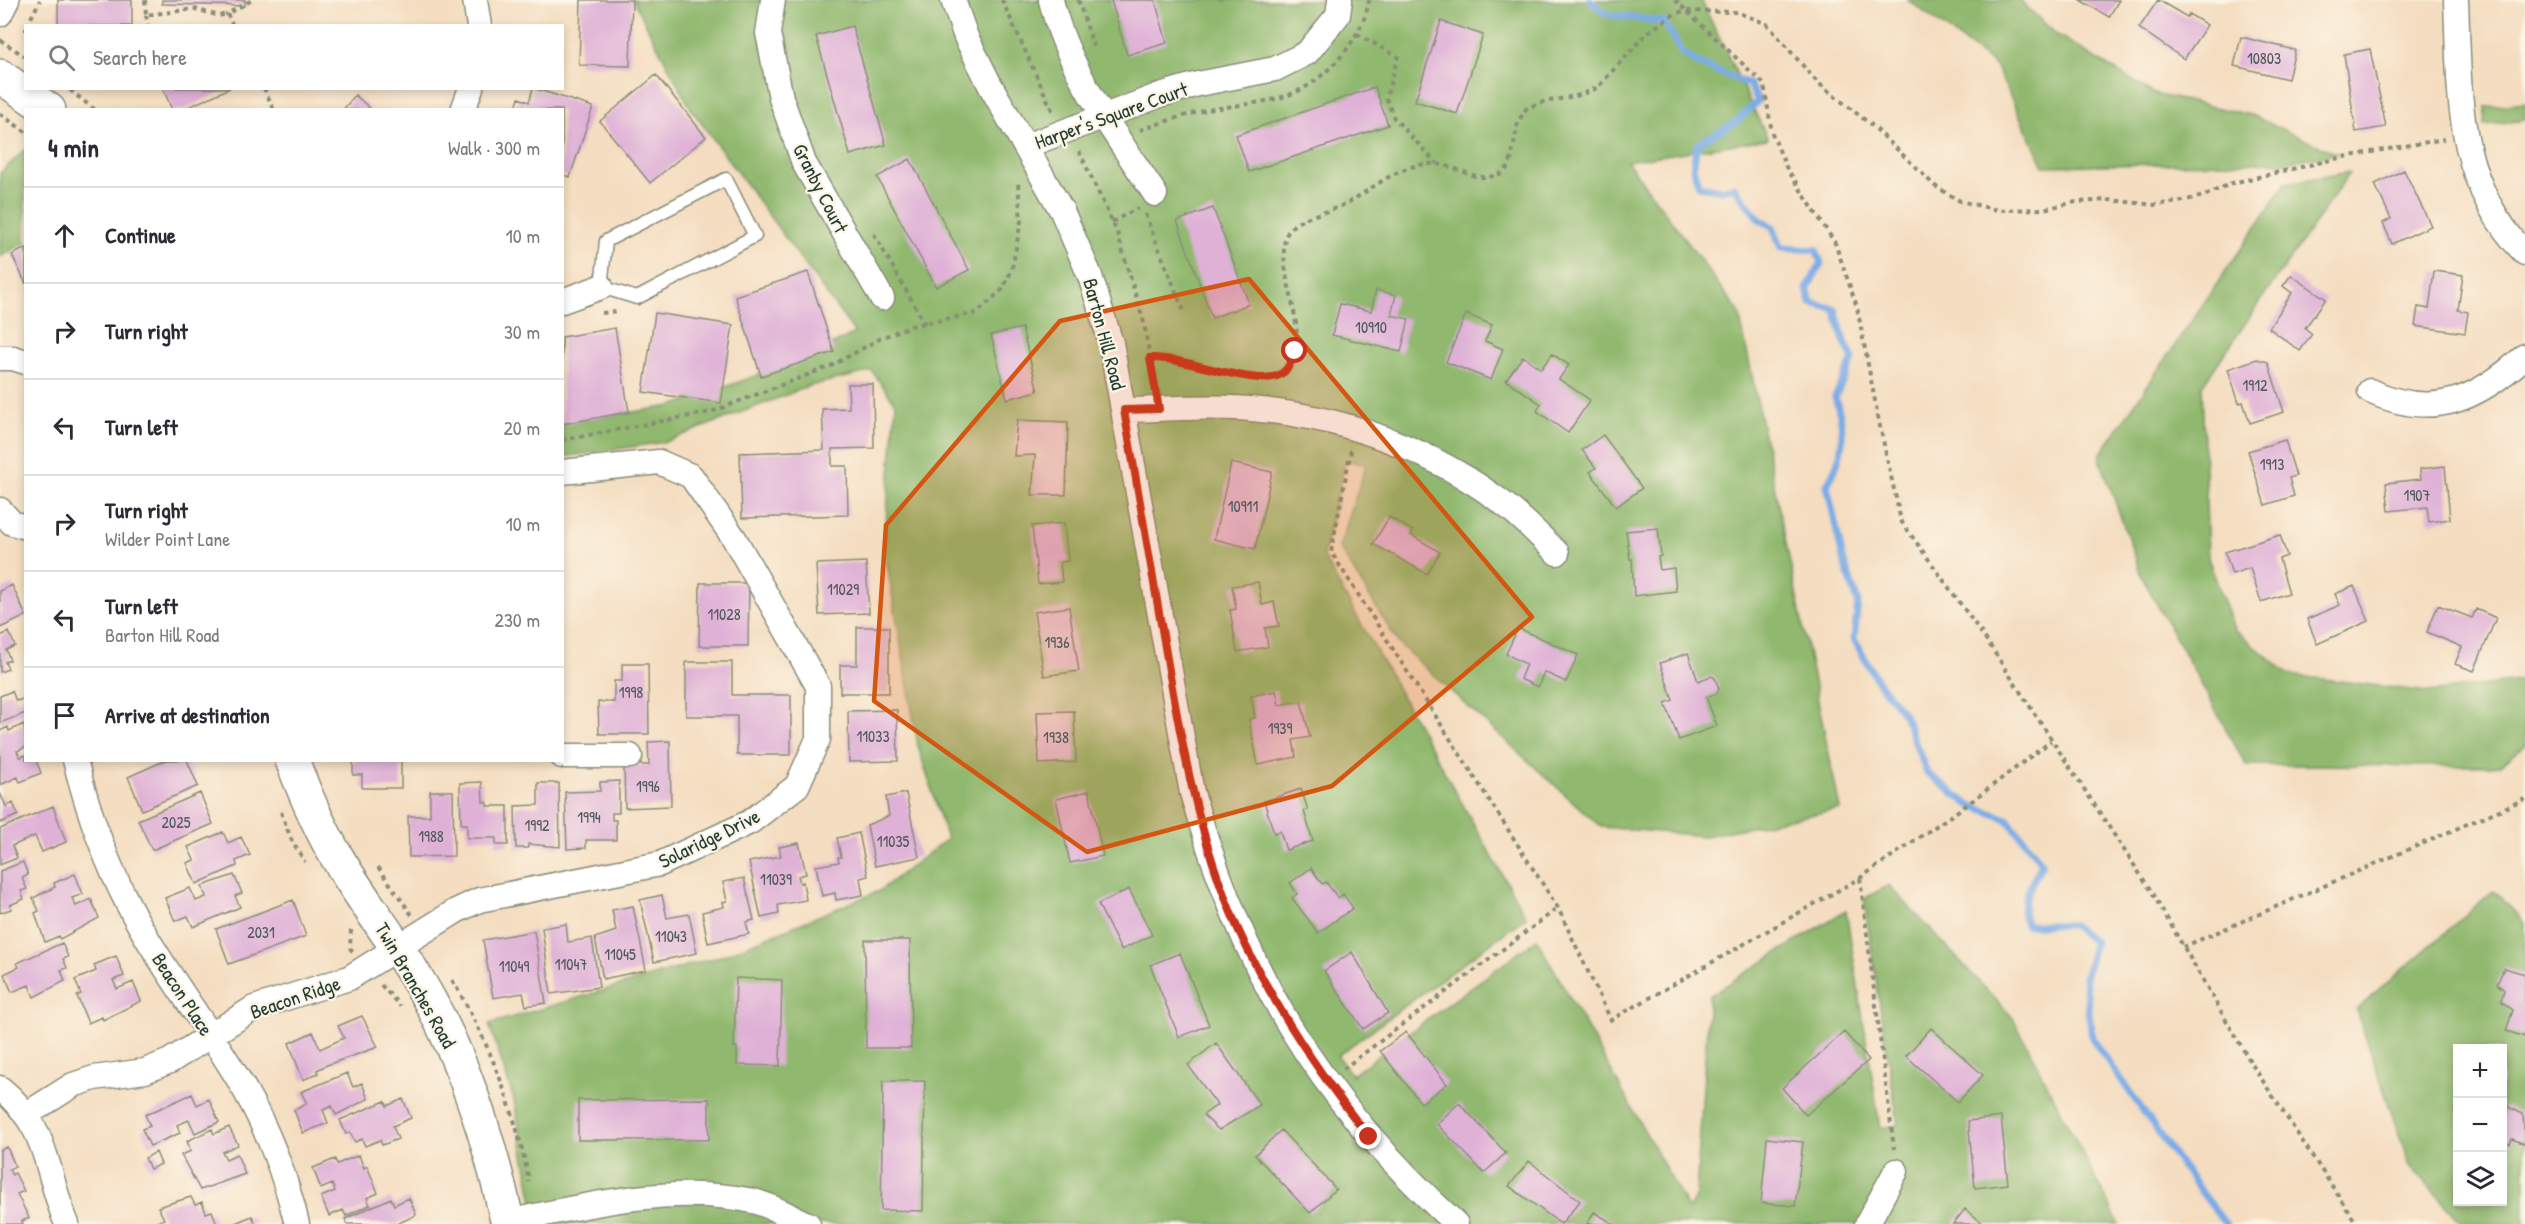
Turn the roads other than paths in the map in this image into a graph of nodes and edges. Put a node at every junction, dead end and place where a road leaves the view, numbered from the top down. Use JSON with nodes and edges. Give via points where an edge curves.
{"nodes":[{"id":1,"x":7,"y":0,"type":"edge"},
{"id":2,"x":475,"y":0,"type":"edge"},
{"id":3,"x":773,"y":0,"type":"edge"},
{"id":4,"x":953,"y":0,"type":"edge"},
{"id":5,"x":1051,"y":0,"type":"edge"},
{"id":6,"x":1340,"y":0,"type":"edge"},
{"id":7,"x":2456,"y":0,"type":"edge"},
{"id":8,"x":0,"y":14,"type":"edge"},
{"id":9,"x":479,"y":24,"type":"edge"},
{"id":10,"x":0,"y":76,"type":"edge"},
{"id":11,"x":470,"y":90,"type":"edge"},
{"id":12,"x":46,"y":108,"type":"edge"},
{"id":13,"x":464,"y":108,"type":"edge"},
{"id":14,"x":1104,"y":115,"type":"junction"},
{"id":15,"x":1029,"y":152,"type":"junction"},
{"id":16,"x":1155,"y":194,"type":"dead end"},
{"id":17,"x":2525,"y":253,"type":"edge"},
{"id":18,"x":601,"y":287,"type":"junction"},
{"id":19,"x":882,"y":298,"type":"dead end"},
{"id":20,"x":564,"y":300,"type":"edge"},
{"id":21,"x":2525,"y":356,"type":"edge"},
{"id":22,"x":0,"y":358,"type":"edge"},
{"id":23,"x":24,"y":361,"type":"edge"},
{"id":24,"x":2370,"y":391,"type":"dead end"},
{"id":25,"x":1124,"y":410,"type":"junction"},
{"id":26,"x":564,"y":472,"type":"edge"},
{"id":27,"x":0,"y":510,"type":"edge"},
{"id":28,"x":24,"y":526,"type":"edge"},
{"id":29,"x":1557,"y":553,"type":"dead end"},
{"id":30,"x":564,"y":756,"type":"edge"},
{"id":31,"x":630,"y":756,"type":"dead end"},
{"id":32,"x":76,"y":762,"type":"edge"},
{"id":33,"x":293,"y":762,"type":"edge"},
{"id":34,"x":399,"y":948,"type":"junction"},
{"id":35,"x":210,"y":1035,"type":"junction"},
{"id":36,"x":0,"y":1088,"type":"edge"},
{"id":37,"x":27,"y":1114,"type":"junction"},
{"id":38,"x":1896,"y":1171,"type":"road end"},
{"id":39,"x":508,"y":1223,"type":"edge"},
{"id":40,"x":67,"y":1224,"type":"edge"},
{"id":41,"x":297,"y":1224,"type":"edge"},
{"id":42,"x":808,"y":1224,"type":"edge"},
{"id":43,"x":1456,"y":1224,"type":"edge"},
{"id":44,"x":1867,"y":1224,"type":"edge"}],
"edges":[{"from":1,"to":8,"type":"street"},
{"from":2,"to":9,"type":"street"},
{"from":3,"to":19,"type":"street","name":"Granby Court","via":[[768,33],[785,109],[804,162]]},
{"from":4,"to":15,"type":"street","name":"Barton Hill Road","via":[[966,37]]},
{"from":5,"to":14,"type":"street","via":[[1067,52]]},
{"from":6,"to":14,"type":"street","name":"Harper's Square Court","via":[[1338,15],[1307,53],[1275,69],[1198,84]]},
{"from":7,"to":17,"type":"street","via":[[2464,136],[2471,165],[2502,227]]},
{"from":10,"to":12,"type":"main road"},
{"from":11,"to":13,"type":"street"},
{"from":14,"to":15,"type":"street","name":"Harper's Square Court","via":[[1068,129]]},
{"from":14,"to":16,"type":"street"},
{"from":15,"to":25,"type":"street","name":"Barton Hill Road","via":[[1062,211],[1090,276],[1111,343]]},
{"from":18,"to":18,"type":"lane","via":[[606,241],[726,179],[755,236],[637,298]]},
{"from":18,"to":20,"type":"street"},
{"from":21,"to":24,"type":"street","via":[[2491,384],[2455,402],[2413,405]]},
{"from":22,"to":23,"type":"street"},
{"from":25,"to":29,"type":"street","via":[[1260,409],[1355,428],[1407,446],[1449,468],[1503,503]]},
{"from":25,"to":43,"type":"street","name":"Barton Hill Road","via":[[1192,793],[1210,856],[1237,926],[1266,987],[1326,1082],[1369,1137]]},
{"from":26,"to":34,"type":"street","name":"Solaridge Drive","via":[[659,462],[691,476],[734,538],[818,687],[818,739],[797,786],[750,822],[660,864],[479,900]]},
{"from":27,"to":28,"type":"street","via":[[12,523]]},
{"from":30,"to":31,"type":"street"},
{"from":32,"to":35,"type":"street","name":"Beacon Place","via":[[105,853],[129,906]]},
{"from":33,"to":34,"type":"main road","name":"Twin Branches Road","via":[[312,811],[339,860]]},
{"from":34,"to":35,"type":"street","name":"Beacon Ridge","via":[[349,978],[254,1008]]},
{"from":34,"to":39,"type":"main road","name":"Twin Branches Road","via":[[459,1061],[482,1124]]},
{"from":35,"to":37,"type":"street","name":"Beacon Ridge","via":[[170,1061],[145,1071],[73,1085]]},
{"from":35,"to":41,"type":"street","name":"Beacon Place","via":[[271,1143]]},
{"from":36,"to":37,"type":"street"},
{"from":37,"to":40,"type":"street","via":[[42,1140]]},
{"from":38,"to":44,"type":"street"},
{"from":39,"to":42,"type":"street","via":[[588,1204],[658,1197],[754,1202]]}]}
